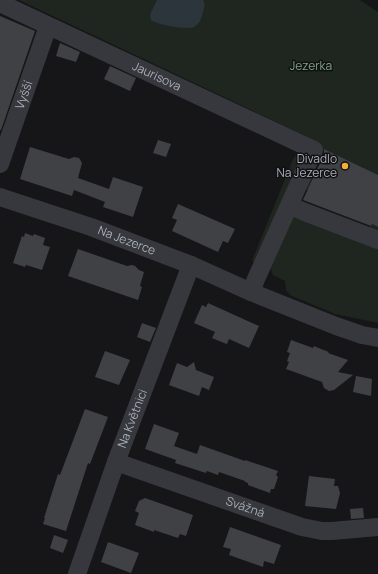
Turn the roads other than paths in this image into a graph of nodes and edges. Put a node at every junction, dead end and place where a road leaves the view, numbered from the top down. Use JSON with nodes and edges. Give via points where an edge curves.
{"nodes":[{"id":1,"x":0,"y":3,"type":"edge"},
{"id":2,"x":48,"y":26,"type":"junction"},
{"id":3,"x":0,"y":164,"type":"edge"},
{"id":4,"x":0,"y":197,"type":"edge"},
{"id":5,"x":290,"y":205,"type":"junction"},
{"id":6,"x":378,"y":240,"type":"edge"},
{"id":7,"x":191,"y":264,"type":"junction"},
{"id":8,"x":251,"y":292,"type":"junction"},
{"id":9,"x":378,"y":338,"type":"edge"},
{"id":10,"x":116,"y":462,"type":"junction"},
{"id":11,"x":378,"y":527,"type":"edge"},
{"id":12,"x":77,"y":574,"type":"edge"}],
"edges":[{"from":1,"to":2,"type":"street","name":"Jaurisova"},
{"from":2,"to":3,"type":"street","name":"Vyšší"},
{"from":2,"to":5,"type":"street","name":"Jaurisova","via":[[314,150]]},
{"from":4,"to":7,"type":"street","name":"Na Jezerce"},
{"from":5,"to":6,"type":"street"},
{"from":5,"to":8,"type":"street"},
{"from":7,"to":8,"type":"street","name":"Na Jezerce"},
{"from":7,"to":10,"type":"street","name":"Na Květnici"},
{"from":8,"to":9,"type":"street","name":"Na Jezerce","via":[[336,326]]},
{"from":10,"to":11,"type":"street","name":"Svážná","via":[[302,527],[332,531]]},
{"from":10,"to":12,"type":"street","name":"Na Květnici"}]}
